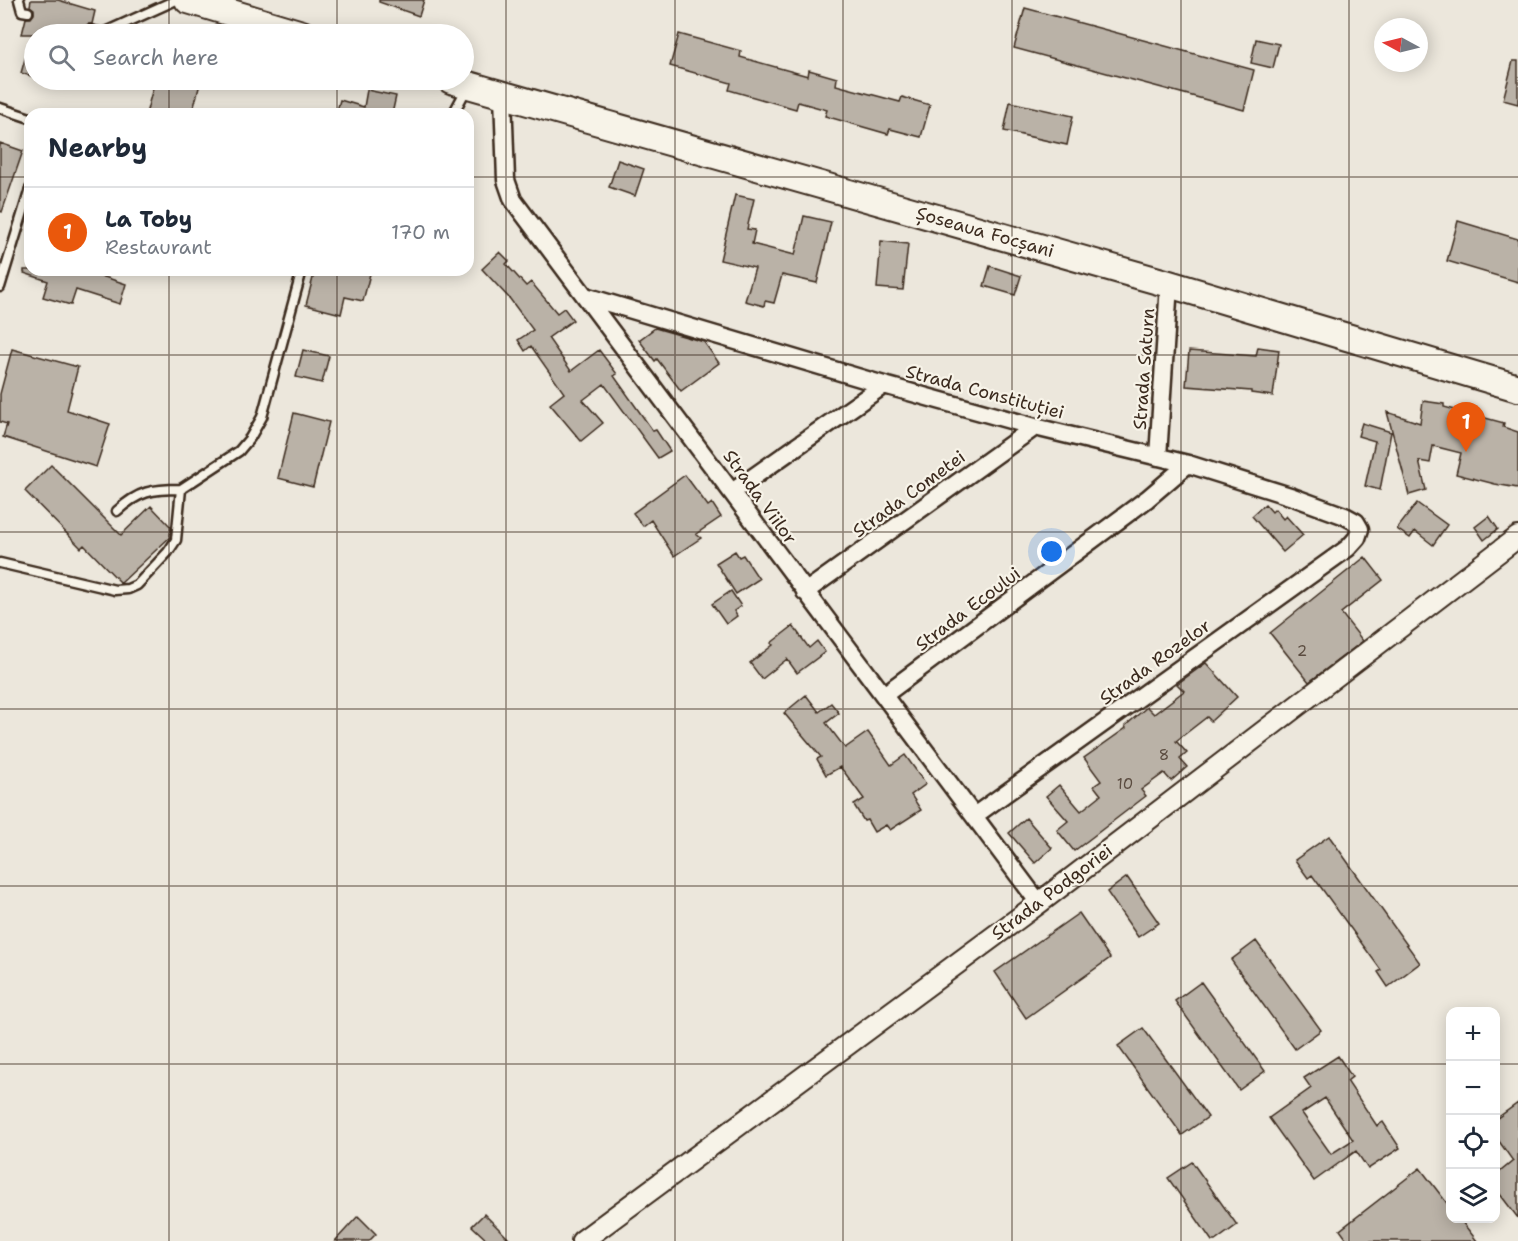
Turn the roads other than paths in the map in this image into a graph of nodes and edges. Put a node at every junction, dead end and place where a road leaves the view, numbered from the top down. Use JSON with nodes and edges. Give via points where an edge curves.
{"nodes":[{"id":1,"x":19,"y":0,"type":"edge"},
{"id":2,"x":176,"y":0,"type":"edge"},
{"id":3,"x":188,"y":0,"type":"edge"},
{"id":4,"x":28,"y":12,"type":"dead end"},
{"id":5,"x":123,"y":24,"type":"edge"},
{"id":6,"x":268,"y":24,"type":"edge"},
{"id":7,"x":474,"y":86,"type":"edge"},
{"id":8,"x":458,"y":90,"type":"edge"},
{"id":9,"x":503,"y":95,"type":"junction"},
{"id":10,"x":0,"y":108,"type":"edge"},
{"id":11,"x":454,"y":108,"type":"edge"},
{"id":12,"x":24,"y":116,"type":"edge"},
{"id":13,"x":24,"y":209,"type":"edge"},
{"id":14,"x":300,"y":276,"type":"edge"},
{"id":15,"x":1169,"y":284,"type":"junction"},
{"id":16,"x":0,"y":287,"type":"edge"},
{"id":17,"x":585,"y":296,"type":"junction"},
{"id":18,"x":884,"y":385,"type":"junction"},
{"id":19,"x":1518,"y":388,"type":"edge"},
{"id":20,"x":1035,"y":427,"type":"junction"},
{"id":21,"x":1158,"y":457,"type":"junction"},
{"id":22,"x":1188,"y":464,"type":"junction"},
{"id":23,"x":181,"y":489,"type":"junction"},
{"id":24,"x":732,"y":492,"type":"junction"},
{"id":25,"x":117,"y":511,"type":"dead end"},
{"id":26,"x":1518,"y":537,"type":"edge"},
{"id":27,"x":1357,"y":538,"type":"joint"},
{"id":28,"x":0,"y":563,"type":"edge"},
{"id":29,"x":805,"y":592,"type":"junction"},
{"id":30,"x":884,"y":695,"type":"junction"},
{"id":31,"x":974,"y":816,"type":"junction"},
{"id":32,"x":1039,"y":903,"type":"junction"},
{"id":33,"x":582,"y":1241,"type":"edge"}],
"edges":[{"from":1,"to":4,"type":"lane","via":[[22,11]]},
{"from":2,"to":5,"type":"lane"},
{"from":3,"to":6,"type":"main road"},
{"from":7,"to":9,"type":"main road","name":"Șoseaua Focșani"},
{"from":8,"to":11,"type":"lane"},
{"from":9,"to":15,"type":"main road","name":"Șoseaua Focșani"},
{"from":9,"to":17,"type":"street","name":"Strada Viilor","via":[[506,180],[510,193]]},
{"from":10,"to":12,"type":"lane"},
{"from":13,"to":16,"type":"lane"},
{"from":14,"to":23,"type":"lane","via":[[262,417],[239,452]]},
{"from":15,"to":19,"type":"main road","name":"Șoseaua Focșani"},
{"from":15,"to":21,"type":"street","name":"Strada Saturn"},
{"from":17,"to":18,"type":"street","name":"Strada Constituției"},
{"from":17,"to":24,"type":"street","name":"Strada Viilor"},
{"from":18,"to":20,"type":"street","name":"Strada Constituției"},
{"from":18,"to":24,"type":"street"},
{"from":20,"to":21,"type":"street","name":"Strada Constituției"},
{"from":20,"to":29,"type":"street","name":"Strada Cometei"},
{"from":21,"to":22,"type":"street","name":"Strada Constituției"},
{"from":22,"to":27,"type":"street","name":"Strada Constituției","via":[[1345,516],[1360,529]]},
{"from":22,"to":30,"type":"street","name":"Strada Ecoului","via":[[1147,499]]},
{"from":23,"to":25,"type":"lane","via":[[142,492]]},
{"from":23,"to":28,"type":"lane","via":[[176,540],[137,585],[128,589],[115,590]]},
{"from":24,"to":29,"type":"street","name":"Strada Viilor"},
{"from":26,"to":32,"type":"street","name":"Strada Podgoriei"},
{"from":27,"to":31,"type":"street","name":"Strada Rozelor"},
{"from":29,"to":30,"type":"street","name":"Strada Viilor"},
{"from":30,"to":31,"type":"street","name":"Strada Viilor"},
{"from":31,"to":32,"type":"street","name":"Strada Viilor"},
{"from":32,"to":33,"type":"street","name":"Strada Podgoriei"}]}
